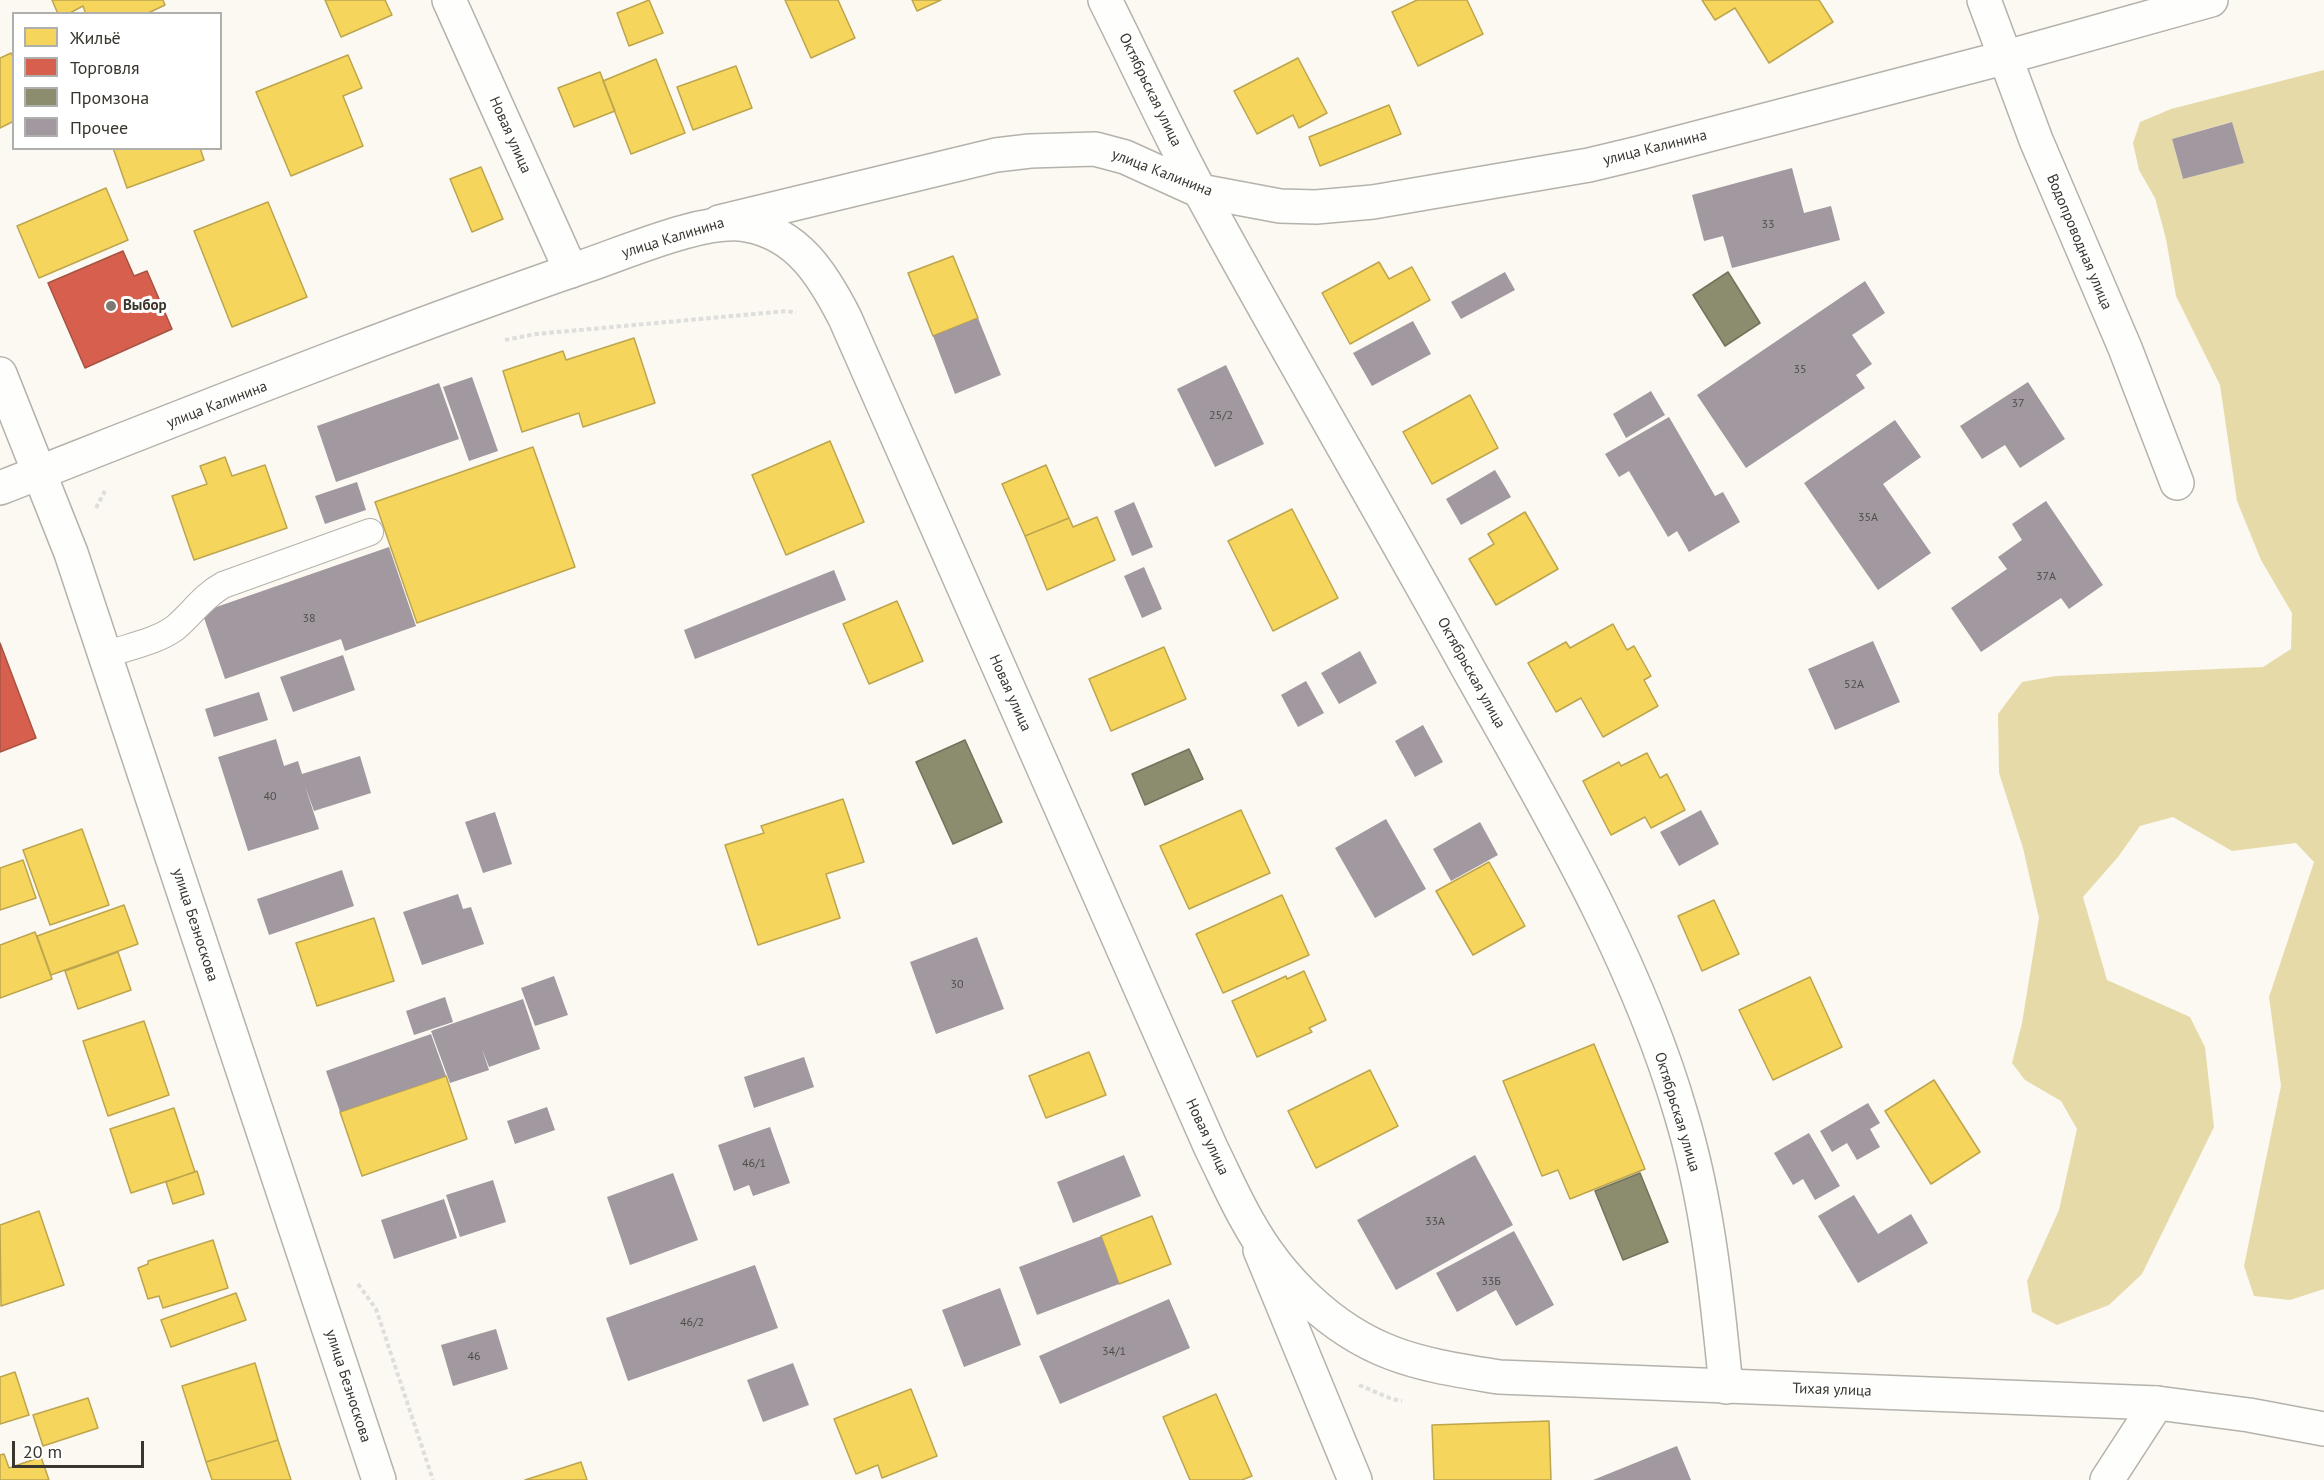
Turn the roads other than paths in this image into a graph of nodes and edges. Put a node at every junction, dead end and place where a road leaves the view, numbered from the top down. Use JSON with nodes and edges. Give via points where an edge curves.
{"nodes":[{"id":1,"x":449,"y":0,"type":"edge"},
{"id":2,"x":1105,"y":0,"type":"edge"},
{"id":3,"x":1984,"y":0,"type":"edge"},
{"id":4,"x":2211,"y":0,"type":"edge"},
{"id":5,"x":2003,"y":58,"type":"junction"},
{"id":6,"x":1200,"y":191,"type":"junction"},
{"id":7,"x":718,"y":223,"type":"junction"},
{"id":8,"x":572,"y":271,"type":"junction"},
{"id":9,"x":0,"y":374,"type":"edge"},
{"id":10,"x":40,"y":473,"type":"junction"},
{"id":11,"x":2177,"y":483,"type":"dead end"},
{"id":12,"x":0,"y":488,"type":"edge"},
{"id":13,"x":370,"y":532,"type":"dead end"},
{"id":14,"x":105,"y":655,"type":"junction"},
{"id":15,"x":1248,"y":1223,"type":"junction"},
{"id":16,"x":1346,"y":1330,"type":"joint"},
{"id":17,"x":1726,"y":1387,"type":"junction"},
{"id":18,"x":2157,"y":1403,"type":"junction"},
{"id":19,"x":2324,"y":1429,"type":"edge"},
{"id":20,"x":379,"y":1480,"type":"edge"},
{"id":21,"x":1355,"y":1480,"type":"edge"},
{"id":22,"x":2107,"y":1480,"type":"edge"}],
"edges":[{"from":1,"to":8,"type":"street","name":"Новая улица"},
{"from":2,"to":6,"type":"street","name":"Октябрьская улица"},
{"from":3,"to":5,"type":"street","name":"Водопроводная улица"},
{"from":4,"to":5,"type":"street","name":"улица Калинина"},
{"from":5,"to":6,"type":"street","name":"улица Калинина","via":[[1588,165],[1373,202],[1280,206]]},
{"from":5,"to":11,"type":"street","name":"Водопроводная улица","via":[[2125,348]]},
{"from":6,"to":7,"type":"street","name":"улица Калинина","via":[[1125,157],[1095,149],[1030,151],[996,155]]},
{"from":6,"to":17,"type":"street","name":"Октябрьская улица","via":[[1552,819],[1625,966],[1657,1043],[1696,1173],[1714,1270]]},
{"from":7,"to":8,"type":"street","name":"улица Калинина"},
{"from":7,"to":15,"type":"street","name":"Новая улица","via":[[746,224],[774,232],[801,250],[835,298]]},
{"from":8,"to":10,"type":"street","name":"улица Калинина"},
{"from":9,"to":10,"type":"street","name":"улица Безноскова"},
{"from":10,"to":12,"type":"street","name":"улица Калинина"},
{"from":10,"to":14,"type":"street","name":"улица Безноскова"},
{"from":13,"to":14,"type":"lane","via":[[223,585],[206,595],[174,628]]},
{"from":14,"to":20,"type":"street","name":"улица Безноскова"},
{"from":15,"to":16,"type":"street","name":"Новая улица","via":[[1285,1275]]},
{"from":15,"to":21,"type":"street","name":"Новая улица"},
{"from":16,"to":17,"type":"street","name":"Тихая улица","via":[[1391,1352],[1444,1368],[1488,1375]]},
{"from":17,"to":18,"type":"street","name":"Тихая улица"},
{"from":18,"to":19,"type":"street","name":"Тихая улица","via":[[2249,1414]]},
{"from":18,"to":22,"type":"street"}]}
